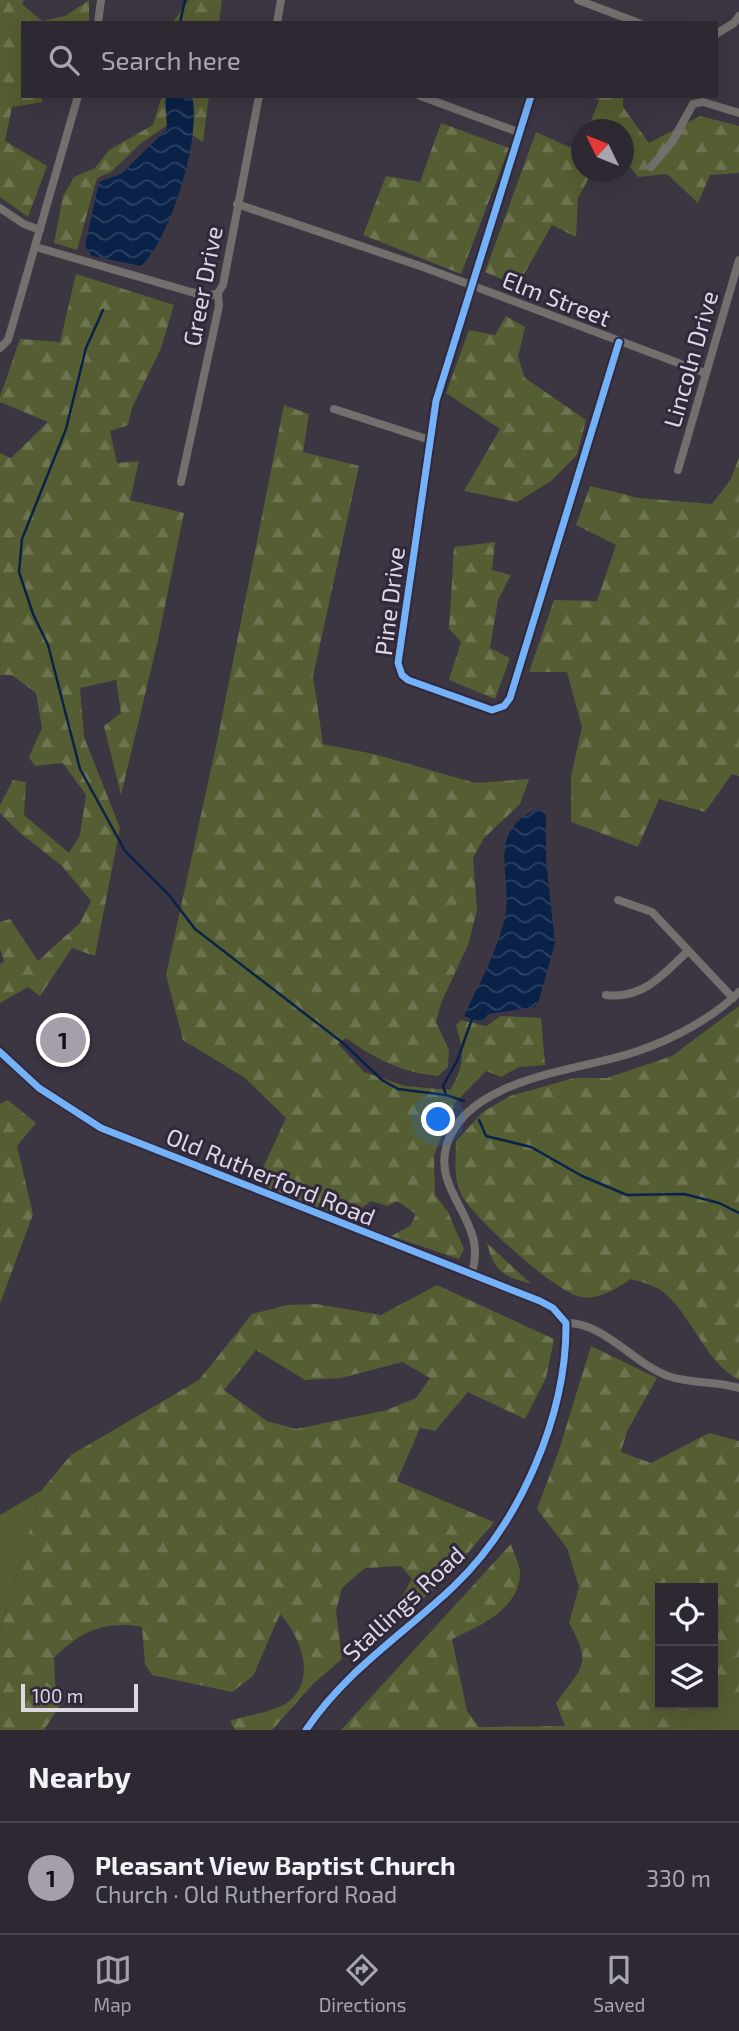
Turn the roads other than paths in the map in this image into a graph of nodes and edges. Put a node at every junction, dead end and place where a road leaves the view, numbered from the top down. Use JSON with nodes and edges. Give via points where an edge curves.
{"nodes":[{"id":1,"x":101,"y":0,"type":"edge"},
{"id":2,"x":281,"y":0,"type":"edge"},
{"id":3,"x":578,"y":0,"type":"edge"},
{"id":4,"x":739,"y":16,"type":"edge"},
{"id":5,"x":99,"y":21,"type":"edge"},
{"id":6,"x":277,"y":21,"type":"edge"},
{"id":7,"x":634,"y":21,"type":"edge"},
{"id":8,"x":718,"y":33,"type":"edge"},
{"id":9,"x":77,"y":98,"type":"edge"},
{"id":10,"x":259,"y":98,"type":"edge"},
{"id":11,"x":426,"y":98,"type":"edge"},
{"id":12,"x":530,"y":98,"type":"edge"},
{"id":13,"x":739,"y":114,"type":"edge"},
{"id":14,"x":519,"y":132,"type":"junction"},
{"id":15,"x":651,"y":167,"type":"dead end"},
{"id":16,"x":237,"y":204,"type":"junction"},
{"id":17,"x":0,"y":208,"type":"edge"},
{"id":18,"x":40,"y":230,"type":"junction"},
{"id":19,"x":36,"y":247,"type":"junction"},
{"id":20,"x":739,"y":260,"type":"edge"},
{"id":21,"x":470,"y":286,"type":"junction"},
{"id":22,"x":218,"y":293,"type":"junction"},
{"id":23,"x":619,"y":342,"type":"junction"},
{"id":24,"x":0,"y":348,"type":"edge"},
{"id":25,"x":705,"y":373,"type":"junction"},
{"id":26,"x":334,"y":409,"type":"dead end"},
{"id":27,"x":430,"y":440,"type":"junction"},
{"id":28,"x":678,"y":470,"type":"dead end"},
{"id":29,"x":181,"y":482,"type":"dead end"},
{"id":30,"x":618,"y":900,"type":"dead end"},
{"id":31,"x":688,"y":951,"type":"junction"},
{"id":32,"x":606,"y":995,"type":"dead end"},
{"id":33,"x":736,"y":995,"type":"edge"},
{"id":34,"x":0,"y":1052,"type":"edge"},
{"id":35,"x":471,"y":1275,"type":"junction"},
{"id":36,"x":566,"y":1323,"type":"junction"},
{"id":37,"x":739,"y":1388,"type":"edge"},
{"id":38,"x":306,"y":1730,"type":"edge"}],
"edges":[{"from":1,"to":5,"type":"street"},
{"from":2,"to":6,"type":"street"},
{"from":3,"to":7,"type":"street"},
{"from":4,"to":8,"type":"street"},
{"from":9,"to":18,"type":"street"},
{"from":10,"to":16,"type":"street","name":"Greer Drive"},
{"from":11,"to":14,"type":"street"},
{"from":12,"to":14,"type":"street","name":"Pine Drive"},
{"from":13,"to":15,"type":"street","via":[[693,104],[672,142]]},
{"from":14,"to":21,"type":"street","name":"Pine Drive"},
{"from":16,"to":21,"type":"street","name":"Elm Street"},
{"from":16,"to":22,"type":"street","name":"Greer Drive"},
{"from":17,"to":18,"type":"street"},
{"from":18,"to":19,"type":"street"},
{"from":19,"to":22,"type":"street","via":[[191,292]]},
{"from":19,"to":24,"type":"street","via":[[8,340]]},
{"from":20,"to":25,"type":"street","name":"Lincoln Drive"},
{"from":21,"to":23,"type":"street","name":"Elm Street"},
{"from":21,"to":27,"type":"street","name":"Pine Drive","via":[[438,393]]},
{"from":22,"to":29,"type":"street","name":"Greer Drive"},
{"from":23,"to":25,"type":"street","name":"Elm Street"},
{"from":23,"to":27,"type":"street","name":"Pine Drive","via":[[510,698],[497,709],[408,680],[398,666]]},
{"from":25,"to":28,"type":"street","name":"Lincoln Drive"},
{"from":26,"to":27,"type":"street"},
{"from":30,"to":31,"type":"street","via":[[652,912]]},
{"from":31,"to":32,"type":"street","via":[[644,989],[620,997]]},
{"from":31,"to":33,"type":"street"},
{"from":33,"to":35,"type":"street","via":[[662,1041],[611,1060],[519,1083],[464,1117],[448,1143],[445,1169],[475,1238],[477,1258]]},
{"from":34,"to":35,"type":"street","name":"Old Rutherford Road","via":[[56,1101],[102,1128]]},
{"from":35,"to":36,"type":"street","name":"Old Rutherford Road","via":[[547,1304]]},
{"from":36,"to":37,"type":"street","via":[[599,1333],[670,1377]]},
{"from":36,"to":38,"type":"street","name":"Stallings Road","via":[[563,1362],[546,1432],[526,1487],[507,1522],[467,1573],[340,1687]]}]}
